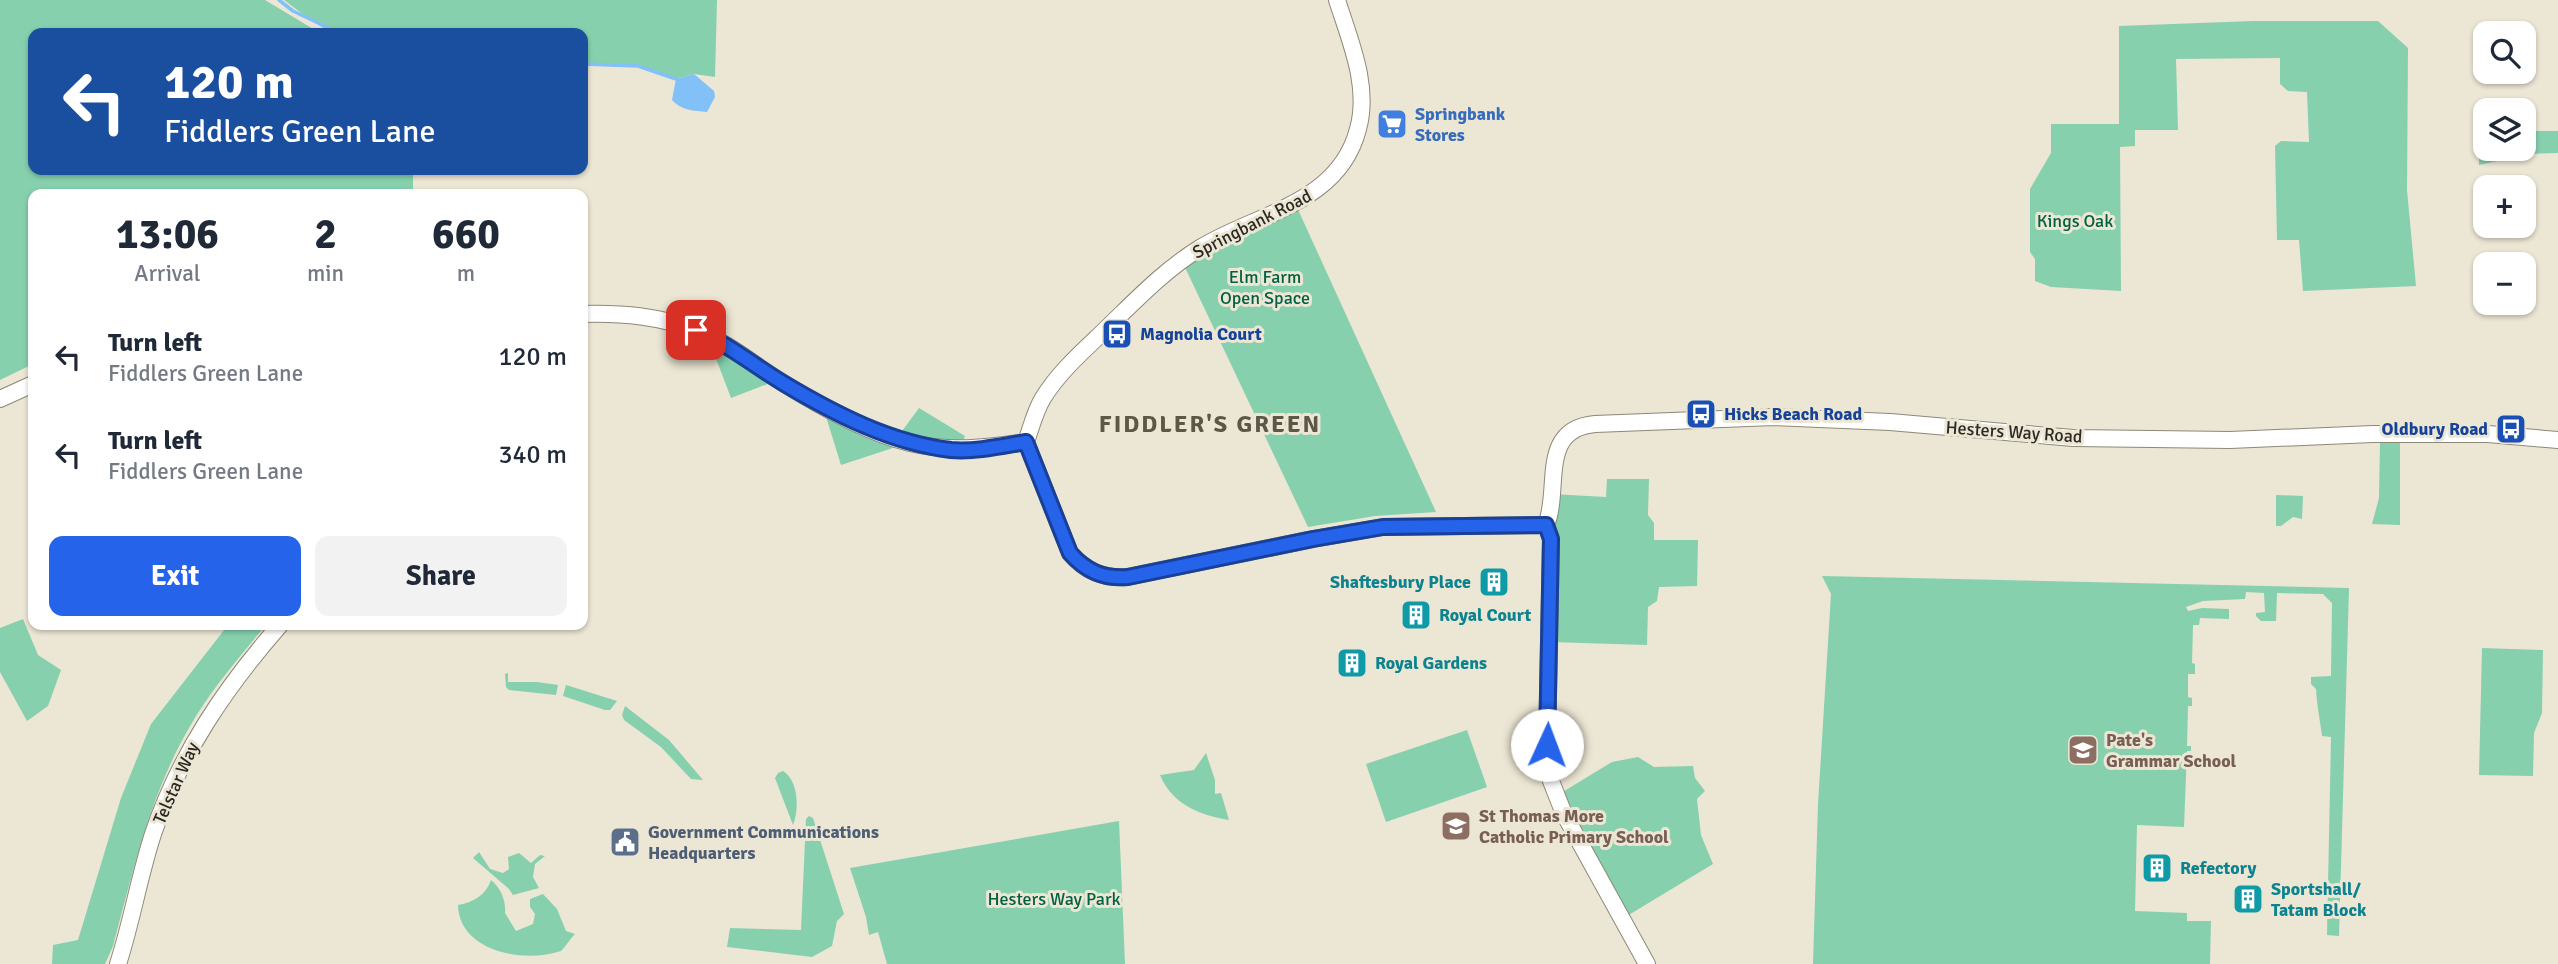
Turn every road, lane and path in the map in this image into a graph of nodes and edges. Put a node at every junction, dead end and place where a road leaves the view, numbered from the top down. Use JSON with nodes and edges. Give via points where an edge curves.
{"nodes":[{"id":1,"x":1337,"y":0,"type":"edge"},
{"id":2,"x":588,"y":314,"type":"edge"},
{"id":3,"x":28,"y":386,"type":"edge"},
{"id":4,"x":0,"y":399,"type":"edge"},
{"id":5,"x":2558,"y":440,"type":"edge"},
{"id":6,"x":1026,"y":442,"type":"junction"},
{"id":7,"x":1546,"y":525,"type":"junction"},
{"id":8,"x":276,"y":630,"type":"edge"},
{"id":9,"x":118,"y":964,"type":"edge"},
{"id":10,"x":1647,"y":964,"type":"edge"}],
"edges":[{"from":1,"to":6,"type":"street","name":"Springbank Road","via":[[1359,75],[1362,102],[1358,130],[1342,165],[1307,197],[1198,249],[1153,284],[1060,374],[1041,401]]},
{"from":2,"to":6,"type":"street","via":[[640,315],[696,330],[838,413],[908,443],[953,450]]},
{"from":3,"to":4,"type":"street"},
{"from":5,"to":7,"type":"street","name":"Hesters Way Road","via":[[2488,434],[2230,440],[2073,438],[1774,417],[1595,424],[1577,428],[1558,446]]},
{"from":6,"to":7,"type":"street","via":[[1070,553],[1084,567],[1107,577],[1128,577],[1383,527]]},
{"from":7,"to":10,"type":"street","name":"Hesters Way Road","via":[[1551,539],[1547,745],[1551,780],[1564,814]]},
{"from":8,"to":9,"type":"street","name":"Telstar Way","via":[[229,686],[185,757],[154,834]]}]}
